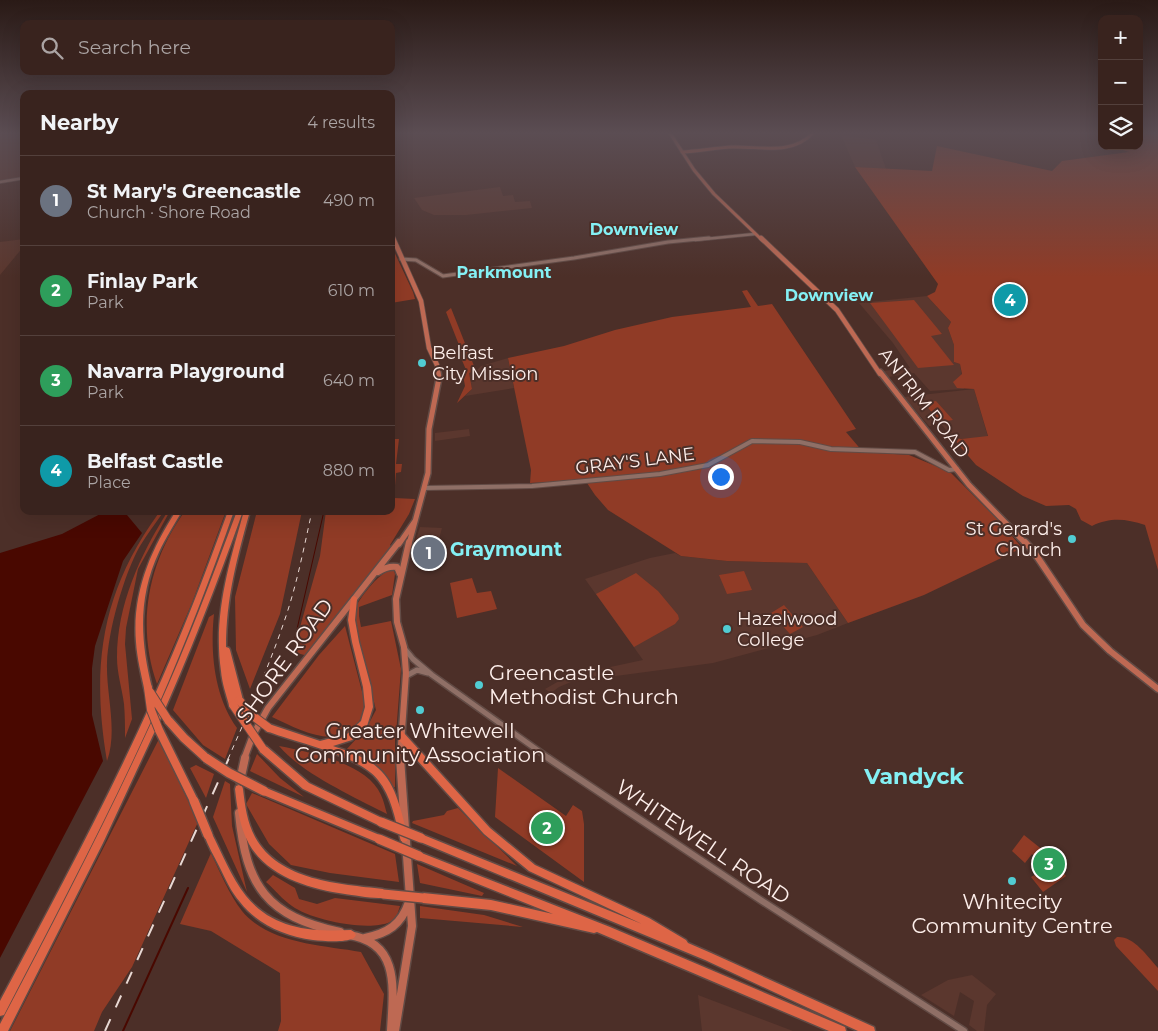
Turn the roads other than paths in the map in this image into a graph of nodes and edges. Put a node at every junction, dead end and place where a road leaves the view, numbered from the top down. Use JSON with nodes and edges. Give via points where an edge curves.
{"nodes":[{"id":1,"x":703,"y":181,"type":"edge"},
{"id":2,"x":755,"y":234,"type":"junction"},
{"id":3,"x":395,"y":244,"type":"edge"},
{"id":4,"x":401,"y":259,"type":"junction"},
{"id":5,"x":956,"y":469,"type":"junction"},
{"id":6,"x":424,"y":488,"type":"junction"},
{"id":7,"x":177,"y":515,"type":"edge"},
{"id":8,"x":229,"y":515,"type":"edge"},
{"id":9,"x":238,"y":515,"type":"edge"},
{"id":10,"x":246,"y":515,"type":"edge"},
{"id":11,"x":415,"y":520,"type":"junction"},
{"id":12,"x":400,"y":575,"type":"junction"},
{"id":13,"x":372,"y":576,"type":"junction"},
{"id":14,"x":354,"y":599,"type":"junction"},
{"id":15,"x":404,"y":647,"type":"junction"},
{"id":16,"x":429,"y":673,"type":"junction"},
{"id":17,"x":406,"y":676,"type":"junction"},
{"id":18,"x":148,"y":688,"type":"junction"},
{"id":19,"x":1158,"y":689,"type":"edge"},
{"id":20,"x":236,"y":703,"type":"junction"},
{"id":21,"x":400,"y":736,"type":"junction"},
{"id":22,"x":317,"y":745,"type":"junction"},
{"id":23,"x":238,"y":789,"type":"junction"},
{"id":24,"x":404,"y":838,"type":"junction"},
{"id":25,"x":410,"y":897,"type":"junction"},
{"id":26,"x":610,"y":932,"type":"junction"},
{"id":27,"x":351,"y":935,"type":"junction"},
{"id":28,"x":365,"y":938,"type":"junction"},
{"id":29,"x":708,"y":956,"type":"junction"},
{"id":30,"x":0,"y":1011,"type":"edge"},
{"id":31,"x":2,"y":1031,"type":"edge"},
{"id":32,"x":391,"y":1031,"type":"edge"},
{"id":33,"x":396,"y":1031,"type":"edge"},
{"id":34,"x":842,"y":1031,"type":"edge"},
{"id":35,"x":870,"y":1031,"type":"edge"},
{"id":36,"x":964,"y":1031,"type":"edge"}],
"edges":[{"from":1,"to":2,"type":"main road","name":"ANTRIM ROAD"},
{"from":2,"to":4,"type":"street","via":[[668,242],[443,276],[420,261]]},
{"from":2,"to":5,"type":"main road","name":"ANTRIM ROAD","via":[[837,310],[884,380]]},
{"from":3,"to":4,"type":"main road","name":"SHORE ROAD"},
{"from":4,"to":6,"type":"main road","name":"SHORE ROAD","via":[[421,301],[429,348],[439,374],[429,429],[429,464]]},
{"from":5,"to":6,"type":"street","name":"GRAY'S LANE","via":[[950,470],[916,452],[842,450],[800,442],[752,441],[708,465],[660,474],[532,486]]},
{"from":5,"to":19,"type":"main road","name":"ANTRIM ROAD","via":[[1034,552],[1083,625]]},
{"from":6,"to":11,"type":"main road","name":"SHORE ROAD"},
{"from":7,"to":18,"type":"highway","via":[[156,552],[141,592],[140,661]]},
{"from":8,"to":30,"type":"highway","via":[[188,625],[132,750]]},
{"from":9,"to":31,"type":"highway","via":[[186,651],[135,766]]},
{"from":10,"to":20,"type":"highway","via":[[223,602],[221,630],[224,668]]},
{"from":11,"to":12,"type":"main road","name":"SHORE ROAD"},
{"from":11,"to":13,"type":"main road","name":"SHORE ROAD"},
{"from":12,"to":13,"type":"main road","via":[[397,568],[390,566]]},
{"from":12,"to":15,"type":"main road","name":"SHORE ROAD","via":[[396,612]]},
{"from":13,"to":14,"type":"main road","name":"SHORE ROAD"},
{"from":14,"to":22,"type":"highway","via":[[350,617],[370,708],[356,733],[340,742]]},
{"from":14,"to":23,"type":"main road","name":"SHORE ROAD","via":[[256,726],[246,749]]},
{"from":15,"to":16,"type":"street","name":"WHITEWELL ROAD"},
{"from":15,"to":17,"type":"main road","name":"SHORE ROAD"},
{"from":16,"to":17,"type":"street","via":[[417,670]]},
{"from":16,"to":36,"type":"street","name":"WHITEWELL ROAD","via":[[584,782]]},
{"from":17,"to":21,"type":"main road","name":"SHORE ROAD"},
{"from":18,"to":26,"type":"highway","bridge":true,"via":[[168,720],[205,757],[264,791]]},
{"from":18,"to":27,"type":"highway","bridge":true,"via":[[150,710],[159,730],[208,835],[246,904],[262,918],[299,934]]},
{"from":20,"to":22,"type":"highway","bridge":true,"via":[[269,728]]},
{"from":20,"to":29,"type":"highway","bridge":true,"via":[[263,749],[306,786],[380,822]]},
{"from":21,"to":24,"type":"main road","name":"SHORE ROAD"},
{"from":21,"to":29,"type":"highway","via":[[487,831],[532,868],[646,922]]},
{"from":22,"to":24,"type":"highway","via":[[376,771],[392,798]]},
{"from":23,"to":26,"type":"highway","bridge":true,"via":[[244,820],[267,859],[300,880],[383,894],[491,905]]},
{"from":23,"to":27,"type":"main road","name":"SHORE ROAD","via":[[240,818],[250,864],[266,896],[286,914]]},
{"from":24,"to":25,"type":"main road","name":"SHORE ROAD"},
{"from":25,"to":28,"type":"main road","via":[[405,915],[394,928]]},
{"from":25,"to":33,"type":"main road","name":"SHORE ROAD","via":[[412,926]]},
{"from":26,"to":34,"type":"highway"},
{"from":27,"to":28,"type":"main road","name":"SHORE ROAD"},
{"from":28,"to":32,"type":"main road","name":"SHORE ROAD","via":[[376,944],[390,968],[394,991]]},
{"from":29,"to":35,"type":"highway"}]}
